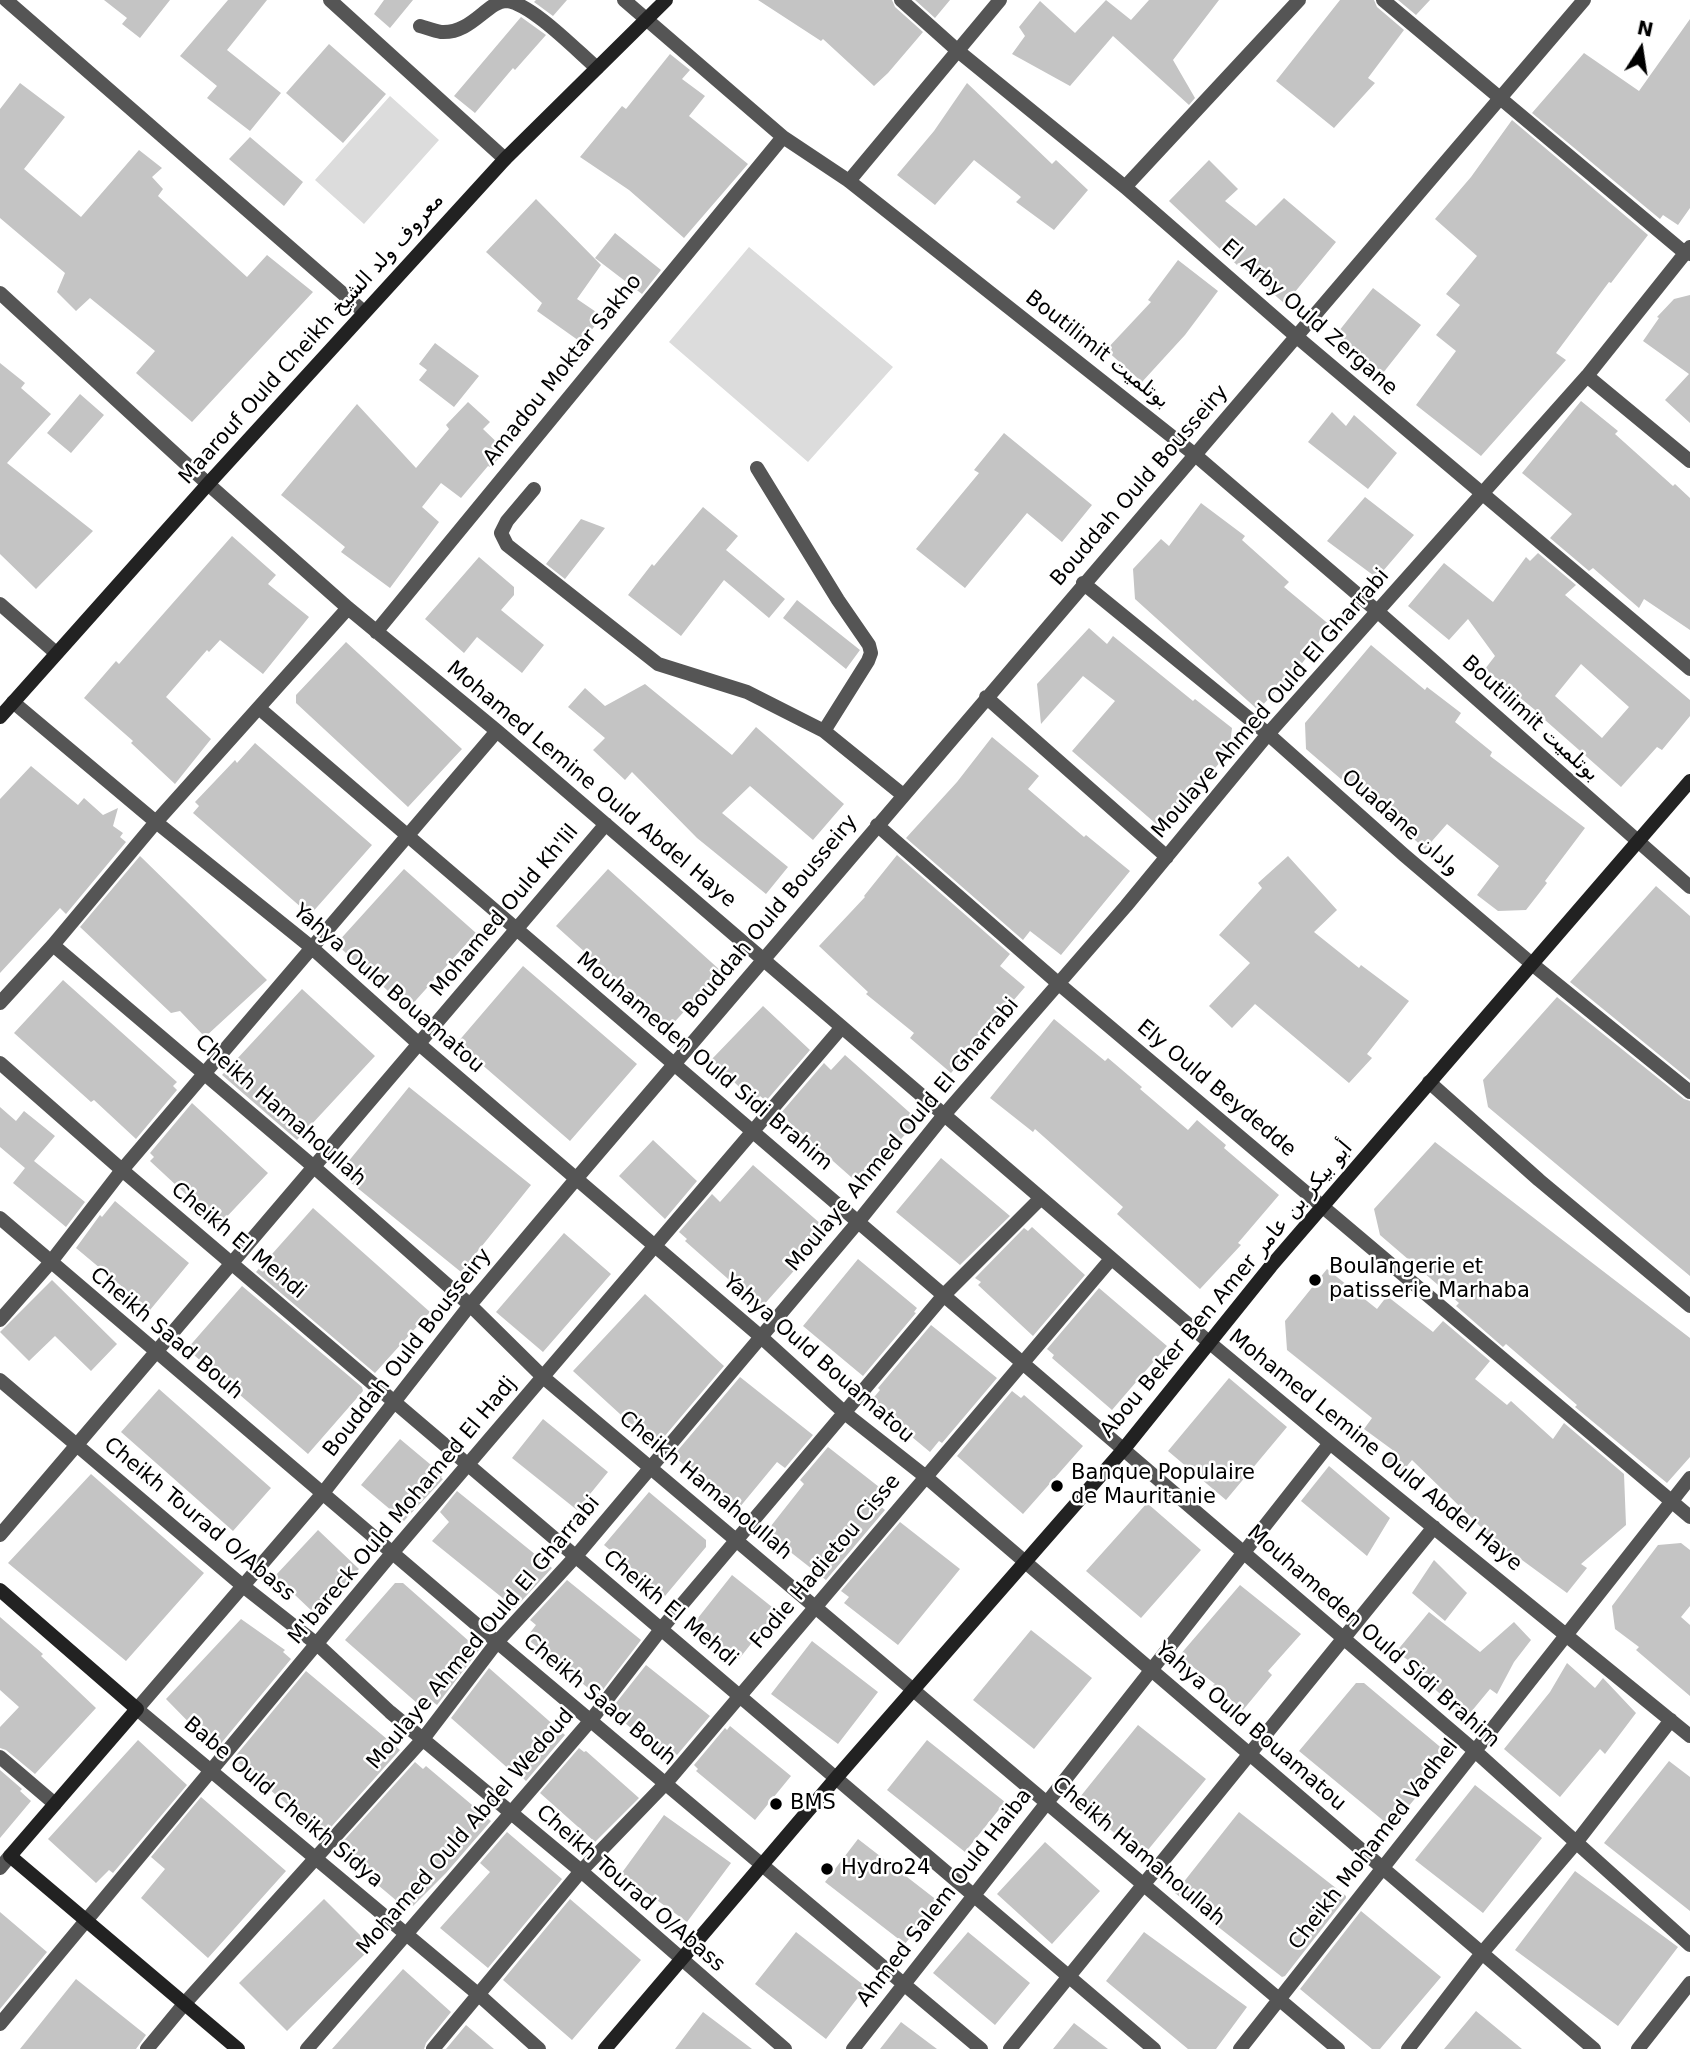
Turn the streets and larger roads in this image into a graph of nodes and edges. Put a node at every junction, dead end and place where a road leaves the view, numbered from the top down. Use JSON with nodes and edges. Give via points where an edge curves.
{"nodes":[{"id":1,"x":6,"y":0,"type":"edge"},
{"id":2,"x":330,"y":0,"type":"edge"},
{"id":3,"x":624,"y":0,"type":"edge"},
{"id":4,"x":666,"y":0,"type":"edge"},
{"id":5,"x":901,"y":0,"type":"edge"},
{"id":6,"x":1000,"y":0,"type":"edge"},
{"id":7,"x":1299,"y":0,"type":"edge"},
{"id":8,"x":1383,"y":0,"type":"edge"},
{"id":9,"x":1584,"y":0,"type":"edge"},
{"id":10,"x":647,"y":18,"type":"junction"},
{"id":11,"x":420,"y":26,"type":"dead end"},
{"id":12,"x":958,"y":51,"type":"junction"},
{"id":13,"x":597,"y":68,"type":"junction"},
{"id":14,"x":1500,"y":99,"type":"junction"},
{"id":15,"x":783,"y":137,"type":"junction"},
{"id":16,"x":505,"y":159,"type":"junction"},
{"id":17,"x":849,"y":181,"type":"junction"},
{"id":18,"x":1125,"y":187,"type":"junction"},
{"id":19,"x":1688,"y":252,"type":"edge"},
{"id":20,"x":0,"y":293,"type":"edge"},
{"id":21,"x":364,"y":312,"type":"junction"},
{"id":22,"x":1297,"y":337,"type":"junction"},
{"id":23,"x":1587,"y":376,"type":"junction"},
{"id":24,"x":1194,"y":454,"type":"junction"},
{"id":25,"x":1690,"y":461,"type":"edge"},
{"id":26,"x":757,"y":468,"type":"dead end"},
{"id":27,"x":208,"y":484,"type":"junction"},
{"id":28,"x":534,"y":489,"type":"dead end"},
{"id":29,"x":1484,"y":494,"type":"junction"},
{"id":30,"x":1083,"y":583,"type":"junction"},
{"id":31,"x":0,"y":604,"type":"edge"},
{"id":32,"x":348,"y":608,"type":"junction"},
{"id":33,"x":1377,"y":611,"type":"junction"},
{"id":34,"x":376,"y":632,"type":"junction"},
{"id":35,"x":57,"y":653,"type":"junction"},
{"id":36,"x":1690,"y":669,"type":"edge"},
{"id":37,"x":986,"y":697,"type":"junction"},
{"id":38,"x":13,"y":702,"type":"junction"},
{"id":39,"x":260,"y":709,"type":"junction"},
{"id":40,"x":0,"y":717,"type":"edge"},
{"id":41,"x":497,"y":731,"type":"junction"},
{"id":42,"x":824,"y":731,"type":"junction"},
{"id":43,"x":1268,"y":734,"type":"junction"},
{"id":44,"x":1690,"y":781,"type":"edge"},
{"id":45,"x":903,"y":795,"type":"junction"},
{"id":46,"x":156,"y":822,"type":"junction"},
{"id":47,"x":606,"y":824,"type":"junction"},
{"id":48,"x":877,"y":825,"type":"junction"},
{"id":49,"x":408,"y":835,"type":"junction"},
{"id":50,"x":1638,"y":843,"type":"junction"},
{"id":51,"x":1167,"y":857,"type":"junction"},
{"id":52,"x":1690,"y":887,"type":"edge"},
{"id":53,"x":517,"y":931,"type":"junction"},
{"id":54,"x":53,"y":945,"type":"junction"},
{"id":55,"x":311,"y":947,"type":"junction"},
{"id":56,"x":763,"y":959,"type":"junction"},
{"id":57,"x":1532,"y":964,"type":"junction"},
{"id":58,"x":1059,"y":985,"type":"junction"},
{"id":59,"x":0,"y":1003,"type":"edge"},
{"id":60,"x":842,"y":1027,"type":"junction"},
{"id":61,"x":419,"y":1044,"type":"junction"},
{"id":62,"x":0,"y":1063,"type":"edge"},
{"id":63,"x":673,"y":1065,"type":"junction"},
{"id":64,"x":205,"y":1074,"type":"junction"},
{"id":65,"x":1429,"y":1082,"type":"junction"},
{"id":66,"x":1690,"y":1092,"type":"edge"},
{"id":67,"x":944,"y":1115,"type":"junction"},
{"id":68,"x":753,"y":1133,"type":"junction"},
{"id":69,"x":314,"y":1167,"type":"junction"},
{"id":70,"x":122,"y":1170,"type":"junction"},
{"id":71,"x":576,"y":1178,"type":"junction"},
{"id":72,"x":1041,"y":1198,"type":"junction"},
{"id":73,"x":1323,"y":1206,"type":"junction"},
{"id":74,"x":0,"y":1219,"type":"edge"},
{"id":75,"x":858,"y":1222,"type":"junction"},
{"id":76,"x":655,"y":1246,"type":"junction"},
{"id":77,"x":1111,"y":1259,"type":"junction"},
{"id":78,"x":50,"y":1263,"type":"junction"},
{"id":79,"x":232,"y":1264,"type":"junction"},
{"id":80,"x":944,"y":1295,"type":"junction"},
{"id":81,"x":470,"y":1305,"type":"junction"},
{"id":82,"x":1690,"y":1306,"type":"edge"},
{"id":83,"x":0,"y":1320,"type":"edge"},
{"id":84,"x":760,"y":1336,"type":"junction"},
{"id":85,"x":1210,"y":1343,"type":"junction"},
{"id":86,"x":156,"y":1353,"type":"junction"},
{"id":87,"x":1023,"y":1365,"type":"junction"},
{"id":88,"x":543,"y":1377,"type":"junction"},
{"id":89,"x":0,"y":1380,"type":"edge"},
{"id":90,"x":394,"y":1402,"type":"junction"},
{"id":91,"x":846,"y":1414,"type":"junction"},
{"id":92,"x":1330,"y":1443,"type":"junction"},
{"id":93,"x":77,"y":1446,"type":"junction"},
{"id":94,"x":1123,"y":1450,"type":"junction"},
{"id":95,"x":468,"y":1464,"type":"junction"},
{"id":96,"x":650,"y":1468,"type":"junction"},
{"id":97,"x":926,"y":1477,"type":"junction"},
{"id":98,"x":1690,"y":1478,"type":"edge"},
{"id":99,"x":323,"y":1493,"type":"junction"},
{"id":100,"x":1671,"y":1500,"type":"junction"},
{"id":101,"x":1690,"y":1517,"type":"edge"},
{"id":102,"x":1434,"y":1527,"type":"junction"},
{"id":103,"x":0,"y":1535,"type":"edge"},
{"id":104,"x":737,"y":1539,"type":"junction"},
{"id":105,"x":393,"y":1552,"type":"junction"},
{"id":106,"x":1244,"y":1554,"type":"junction"},
{"id":107,"x":576,"y":1556,"type":"junction"},
{"id":108,"x":1024,"y":1561,"type":"junction"},
{"id":109,"x":243,"y":1587,"type":"junction"},
{"id":110,"x":0,"y":1590,"type":"edge"},
{"id":111,"x":815,"y":1607,"type":"junction"},
{"id":112,"x":662,"y":1628,"type":"junction"},
{"id":113,"x":1566,"y":1635,"type":"junction"},
{"id":114,"x":1344,"y":1638,"type":"junction"},
{"id":115,"x":497,"y":1642,"type":"junction"},
{"id":116,"x":317,"y":1645,"type":"junction"},
{"id":117,"x":1152,"y":1670,"type":"junction"},
{"id":118,"x":913,"y":1690,"type":"junction"},
{"id":119,"x":740,"y":1696,"type":"junction"},
{"id":120,"x":137,"y":1709,"type":"junction"},
{"id":121,"x":591,"y":1720,"type":"junction"},
{"id":122,"x":1671,"y":1720,"type":"junction"},
{"id":123,"x":1690,"y":1736,"type":"edge"},
{"id":124,"x":423,"y":1739,"type":"junction"},
{"id":125,"x":1475,"y":1751,"type":"junction"},
{"id":126,"x":1250,"y":1754,"type":"junction"},
{"id":127,"x":0,"y":1757,"type":"edge"},
{"id":128,"x":210,"y":1771,"type":"junction"},
{"id":129,"x":836,"y":1778,"type":"junction"},
{"id":130,"x":666,"y":1783,"type":"junction"},
{"id":131,"x":1047,"y":1803,"type":"junction"},
{"id":132,"x":55,"y":1804,"type":"junction"},
{"id":133,"x":510,"y":1814,"type":"junction"},
{"id":134,"x":1575,"y":1844,"type":"junction"},
{"id":135,"x":10,"y":1856,"type":"junction"},
{"id":136,"x":317,"y":1859,"type":"junction"},
{"id":137,"x":762,"y":1864,"type":"junction"},
{"id":138,"x":0,"y":1868,"type":"edge"},
{"id":139,"x":1382,"y":1868,"type":"junction"},
{"id":140,"x":581,"y":1871,"type":"junction"},
{"id":141,"x":1143,"y":1885,"type":"junction"},
{"id":142,"x":974,"y":1896,"type":"junction"},
{"id":143,"x":86,"y":1921,"type":"junction"},
{"id":144,"x":406,"y":1934,"type":"junction"},
{"id":145,"x":1690,"y":1945,"type":"edge"},
{"id":146,"x":1482,"y":1953,"type":"junction"},
{"id":147,"x":680,"y":1960,"type":"junction"},
{"id":148,"x":1069,"y":1977,"type":"junction"},
{"id":149,"x":1690,"y":1983,"type":"edge"},
{"id":150,"x":904,"y":1984,"type":"junction"},
{"id":151,"x":479,"y":1995,"type":"junction"},
{"id":152,"x":1279,"y":1999,"type":"junction"},
{"id":153,"x":185,"y":2003,"type":"junction"},
{"id":154,"x":0,"y":2024,"type":"edge"},
{"id":155,"x":147,"y":2049,"type":"edge"},
{"id":156,"x":238,"y":2049,"type":"edge"},
{"id":157,"x":307,"y":2049,"type":"edge"},
{"id":158,"x":433,"y":2049,"type":"edge"},
{"id":159,"x":539,"y":2049,"type":"edge"},
{"id":160,"x":605,"y":2049,"type":"edge"},
{"id":161,"x":785,"y":2049,"type":"edge"},
{"id":162,"x":853,"y":2049,"type":"edge"},
{"id":163,"x":981,"y":2049,"type":"edge"},
{"id":164,"x":1010,"y":2049,"type":"edge"},
{"id":165,"x":1154,"y":2049,"type":"edge"},
{"id":166,"x":1240,"y":2049,"type":"edge"},
{"id":167,"x":1338,"y":2049,"type":"edge"},
{"id":168,"x":1408,"y":2049,"type":"edge"},
{"id":169,"x":1594,"y":2049,"type":"edge"},
{"id":170,"x":1638,"y":2049,"type":"edge"}],
"edges":[{"from":1,"to":21,"type":"street"},
{"from":2,"to":16,"type":"street"},
{"from":3,"to":10,"type":"street","name":"Boutilimit بوتلميت"},
{"from":4,"to":10,"type":"street","name":"Maarouf Ould Cheikh معروف ولد الشيخ"},
{"from":5,"to":12,"type":"street","name":"El Arby Ould Zergane"},
{"from":6,"to":12,"type":"street"},
{"from":7,"to":18,"type":"street"},
{"from":8,"to":14,"type":"street"},
{"from":9,"to":14,"type":"street","name":"Bouddah Ould Bousseiry"},
{"from":10,"to":13,"type":"street","name":"Maarouf Ould Cheikh معروف ولد الشيخ"},
{"from":10,"to":15,"type":"street","name":"Boutilimit بوتلميت"},
{"from":11,"to":13,"type":"street","via":[[441,32],[459,30],[504,0],[521,5]]},
{"from":12,"to":17,"type":"street"},
{"from":12,"to":18,"type":"street","name":"El Arby Ould Zergane"},
{"from":13,"to":16,"type":"street","name":"Maarouf Ould Cheikh معروف ولد الشيخ"},
{"from":14,"to":19,"type":"street"},
{"from":14,"to":22,"type":"street","name":"Bouddah Ould Bousseiry"},
{"from":15,"to":17,"type":"street","name":"Boutilimit بوتلميت"},
{"from":15,"to":34,"type":"street","name":"Amadou Moktar Sakho"},
{"from":16,"to":21,"type":"street","name":"Maarouf Ould Cheikh معروف ولد الشيخ"},
{"from":17,"to":24,"type":"street","name":"Boutilimit بوتلميت"},
{"from":18,"to":22,"type":"street","name":"El Arby Ould Zergane"},
{"from":19,"to":23,"type":"street","name":"Moulaye Ahmed Ould El Gharrabi"},
{"from":20,"to":27,"type":"street"},
{"from":21,"to":27,"type":"street","name":"Maarouf Ould Cheikh معروف ولد الشيخ"},
{"from":22,"to":24,"type":"street","name":"Bouddah Ould Bousseiry"},
{"from":22,"to":29,"type":"street","name":"El Arby Ould Zergane"},
{"from":23,"to":25,"type":"street"},
{"from":23,"to":29,"type":"street","name":"Moulaye Ahmed Ould El Gharrabi"},
{"from":24,"to":30,"type":"street","name":"Bouddah Ould Bousseiry"},
{"from":24,"to":33,"type":"street","name":"Boutilimit بوتلميت"},
{"from":26,"to":42,"type":"street","via":[[869,645],[868,661]]},
{"from":27,"to":32,"type":"street","name":"Mohamed Lemine Ould Abdel Haye"},
{"from":27,"to":35,"type":"street","name":"Maarouf Ould Cheikh معروف ولد الشيخ"},
{"from":28,"to":42,"type":"street","via":[[506,521],[501,533],[507,545],[658,664],[747,692]]},
{"from":29,"to":33,"type":"street","name":"Moulaye Ahmed Ould El Gharrabi"},
{"from":29,"to":36,"type":"street","name":"El Arby Ould Zergane"},
{"from":30,"to":37,"type":"street","name":"Bouddah Ould Bousseiry"},
{"from":30,"to":43,"type":"street","name":"Ouadane وادان"},
{"from":31,"to":35,"type":"street"},
{"from":32,"to":34,"type":"street","name":"Mohamed Lemine Ould Abdel Haye"},
{"from":32,"to":39,"type":"street"},
{"from":33,"to":43,"type":"street","name":"Moulaye Ahmed Ould El Gharrabi"},
{"from":33,"to":50,"type":"street","name":"Boutilimit بوتلميت"},
{"from":34,"to":41,"type":"street","name":"Mohamed Lemine Ould Abdel Haye"},
{"from":35,"to":38,"type":"street","name":"Maarouf Ould Cheikh معروف ولد الشيخ"},
{"from":37,"to":45,"type":"street","name":"Bouddah Ould Bousseiry"},
{"from":37,"to":51,"type":"street"},
{"from":38,"to":40,"type":"street","name":"Maarouf Ould Cheikh معروف ولد الشيخ"},
{"from":38,"to":46,"type":"street","name":"Yahya Ould Bouamatou"},
{"from":39,"to":46,"type":"street"},
{"from":39,"to":49,"type":"street","name":"Mouhameden Ould Sidi Brahim"},
{"from":41,"to":47,"type":"street","name":"Mohamed Lemine Ould Abdel Haye"},
{"from":41,"to":49,"type":"street"},
{"from":42,"to":45,"type":"street"},
{"from":43,"to":51,"type":"street","name":"Moulaye Ahmed Ould El Gharrabi"},
{"from":43,"to":57,"type":"street","name":"Ouadane وادان"},
{"from":44,"to":50,"type":"street","name":"Abou Beker Ben Amer أبو بيكر بن عامر"},
{"from":45,"to":48,"type":"street","name":"Bouddah Ould Bousseiry"},
{"from":46,"to":54,"type":"street"},
{"from":46,"to":55,"type":"street","name":"Yahya Ould Bouamatou"},
{"from":47,"to":53,"type":"street","name":"Mohamed Ould Kh'lil"},
{"from":47,"to":56,"type":"street","name":"Mohamed Lemine Ould Abdel Haye"},
{"from":48,"to":56,"type":"street","name":"Bouddah Ould Bousseiry"},
{"from":48,"to":58,"type":"street","name":"Ely Ould Beydedde"},
{"from":49,"to":53,"type":"street","name":"Mouhameden Ould Sidi Brahim"},
{"from":49,"to":55,"type":"street"},
{"from":50,"to":52,"type":"street","name":"Boutilimit بوتلميت"},
{"from":50,"to":57,"type":"street","name":"Abou Beker Ben Amer أبو بيكر بن عامر"},
{"from":51,"to":58,"type":"street","name":"Moulaye Ahmed Ould El Gharrabi"},
{"from":53,"to":61,"type":"street","name":"Mohamed Ould Kh'lil"},
{"from":53,"to":63,"type":"street","name":"Mouhameden Ould Sidi Brahim"},
{"from":54,"to":59,"type":"street"},
{"from":54,"to":64,"type":"street","name":"Cheikh Hamahoullah"},
{"from":55,"to":61,"type":"street","name":"Yahya Ould Bouamatou"},
{"from":55,"to":64,"type":"street"},
{"from":56,"to":60,"type":"street","name":"Mohamed Lemine Ould Abdel Haye"},
{"from":56,"to":63,"type":"street","name":"Bouddah Ould Bousseiry"},
{"from":57,"to":65,"type":"street","name":"Abou Beker Ben Amer أبو بيكر بن عامر"},
{"from":57,"to":66,"type":"street","name":"Ouadane وادان"},
{"from":58,"to":67,"type":"street","name":"Moulaye Ahmed Ould El Gharrabi"},
{"from":58,"to":73,"type":"street","name":"Ely Ould Beydedde"},
{"from":60,"to":67,"type":"street","name":"Mohamed Lemine Ould Abdel Haye"},
{"from":60,"to":68,"type":"street","name":"M'bareck Ould Mohamed El Hadj"},
{"from":61,"to":69,"type":"street","name":"Mohamed Ould Kh'lil"},
{"from":61,"to":71,"type":"street","name":"Yahya Ould Bouamatou"},
{"from":62,"to":70,"type":"street","name":"Cheikh El Mehdi"},
{"from":63,"to":68,"type":"street","name":"Mouhameden Ould Sidi Brahim"},
{"from":63,"to":71,"type":"street","name":"Bouddah Ould Bousseiry"},
{"from":64,"to":69,"type":"street","name":"Cheikh Hamahoullah"},
{"from":64,"to":70,"type":"street"},
{"from":65,"to":73,"type":"street","name":"Abou Beker Ben Amer أبو بيكر بن عامر"},
{"from":65,"to":82,"type":"street"},
{"from":67,"to":72,"type":"street","name":"Mohamed Lemine Ould Abdel Haye"},
{"from":67,"to":75,"type":"street","name":"Moulaye Ahmed Ould El Gharrabi"},
{"from":68,"to":75,"type":"street","name":"Mouhameden Ould Sidi Brahim"},
{"from":68,"to":76,"type":"street","name":"M'bareck Ould Mohamed El Hadj"},
{"from":69,"to":79,"type":"street","name":"Mohamed Ould Kh'lil"},
{"from":69,"to":81,"type":"street","name":"Cheikh Hamahoullah"},
{"from":70,"to":78,"type":"street"},
{"from":70,"to":79,"type":"street","name":"Cheikh El Mehdi"},
{"from":71,"to":76,"type":"street","name":"Yahya Ould Bouamatou"},
{"from":71,"to":81,"type":"street","name":"Bouddah Ould Bousseiry"},
{"from":72,"to":77,"type":"street","name":"Mohamed Lemine Ould Abdel Haye"},
{"from":72,"to":80,"type":"street","name":"Mohamed Ould Abdel Wedoud"},
{"from":73,"to":85,"type":"street","name":"Abou Beker Ben Amer أبو بيكر بن عامر"},
{"from":73,"to":100,"type":"street","name":"Ely Ould Beydedde"},
{"from":74,"to":78,"type":"street","name":"Cheikh Saad Bouh"},
{"from":75,"to":80,"type":"street","name":"Mouhameden Ould Sidi Brahim"},
{"from":75,"to":84,"type":"street","name":"Moulaye Ahmed Ould El Gharrabi"},
{"from":76,"to":84,"type":"street","name":"Yahya Ould Bouamatou"},
{"from":76,"to":88,"type":"street","name":"M'bareck Ould Mohamed El Hadj"},
{"from":77,"to":85,"type":"street","name":"Mohamed Lemine Ould Abdel Haye"},
{"from":77,"to":87,"type":"street","name":"Fodie Hadietou Cisse"},
{"from":78,"to":83,"type":"street"},
{"from":78,"to":86,"type":"street","name":"Cheikh Saad Bouh"},
{"from":79,"to":86,"type":"street","name":"Mohamed Ould Kh'lil"},
{"from":79,"to":90,"type":"street","name":"Cheikh El Mehdi"},
{"from":80,"to":87,"type":"street","name":"Mouhameden Ould Sidi Brahim"},
{"from":80,"to":91,"type":"street","name":"Mohamed Ould Abdel Wedoud"},
{"from":81,"to":88,"type":"street","name":"Cheikh Hamahoullah"},
{"from":81,"to":90,"type":"street","name":"Bouddah Ould Bousseiry"},
{"from":84,"to":91,"type":"street","name":"Yahya Ould Bouamatou"},
{"from":84,"to":96,"type":"street","name":"Moulaye Ahmed Ould El Gharrabi"},
{"from":85,"to":92,"type":"street","name":"Mohamed Lemine Ould Abdel Haye"},
{"from":85,"to":94,"type":"street","name":"Abou Beker Ben Amer أبو بيكر بن عامر"},
{"from":86,"to":93,"type":"street","name":"Mohamed Ould Kh'lil"},
{"from":86,"to":99,"type":"street","name":"Cheikh Saad Bouh"},
{"from":87,"to":94,"type":"street","name":"Mouhameden Ould Sidi Brahim"},
{"from":87,"to":97,"type":"street","name":"Fodie Hadietou Cisse"},
{"from":88,"to":95,"type":"street","name":"M'bareck Ould Mohamed El Hadj"},
{"from":88,"to":96,"type":"street","name":"Cheikh Hamahoullah"},
{"from":89,"to":93,"type":"street","name":"Cheikh Tourad O/Abass"},
{"from":90,"to":95,"type":"street","name":"Cheikh El Mehdi"},
{"from":90,"to":99,"type":"street","name":"Bouddah Ould Bousseiry"},
{"from":91,"to":97,"type":"street","name":"Yahya Ould Bouamatou"},
{"from":91,"to":104,"type":"street","name":"Mohamed Ould Abdel Wedoud"},
{"from":92,"to":102,"type":"street","name":"Mohamed Lemine Ould Abdel Haye"},
{"from":92,"to":106,"type":"street","name":"Ahmed Salem Ould Haiba"},
{"from":93,"to":103,"type":"street","name":"Mohamed Ould Kh'lil"},
{"from":93,"to":109,"type":"street","name":"Cheikh Tourad O/Abass"},
{"from":94,"to":106,"type":"street","name":"Mouhameden Ould Sidi Brahim"},
{"from":94,"to":108,"type":"street","name":"Abou Beker Ben Amer أبو بيكر بن عامر"},
{"from":95,"to":105,"type":"street","name":"M'bareck Ould Mohamed El Hadj"},
{"from":95,"to":107,"type":"street","name":"Cheikh El Mehdi"},
{"from":96,"to":104,"type":"street","name":"Cheikh Hamahoullah"},
{"from":96,"to":107,"type":"street","name":"Moulaye Ahmed Ould El Gharrabi"},
{"from":97,"to":108,"type":"street","name":"Yahya Ould Bouamatou"},
{"from":97,"to":111,"type":"street","name":"Fodie Hadietou Cisse"},
{"from":98,"to":100,"type":"street","name":"Cheikh Mohamed Vadhel"},
{"from":99,"to":105,"type":"street","name":"Cheikh Saad Bouh"},
{"from":99,"to":109,"type":"street","name":"Bouddah Ould Bousseiry"},
{"from":100,"to":101,"type":"street","name":"Ely Ould Beydedde"},
{"from":100,"to":113,"type":"street","name":"Cheikh Mohamed Vadhel"},
{"from":102,"to":113,"type":"street","name":"Mohamed Lemine Ould Abdel Haye"},
{"from":102,"to":114,"type":"street"},
{"from":104,"to":111,"type":"street","name":"Cheikh Hamahoullah"},
{"from":104,"to":112,"type":"street","name":"Mohamed Ould Abdel Wedoud"},
{"from":105,"to":115,"type":"street","name":"Cheikh Saad Bouh"},
{"from":105,"to":116,"type":"street","name":"M'bareck Ould Mohamed El Hadj"},
{"from":106,"to":114,"type":"street","name":"Mouhameden Ould Sidi Brahim"},
{"from":106,"to":117,"type":"street","name":"Ahmed Salem Ould Haiba"},
{"from":107,"to":112,"type":"street","name":"Cheikh El Mehdi"},
{"from":107,"to":115,"type":"street","name":"Moulaye Ahmed Ould El Gharrabi"},
{"from":108,"to":117,"type":"street","name":"Yahya Ould Bouamatou"},
{"from":108,"to":118,"type":"street","name":"Abou Beker Ben Amer أبو بيكر بن عامر"},
{"from":109,"to":116,"type":"street","name":"Cheikh Tourad O/Abass"},
{"from":109,"to":120,"type":"street","name":"Bouddah Ould Bousseiry"},
{"from":110,"to":120,"type":"street","name":"Babe Ould Cheikh Sidya"},
{"from":111,"to":118,"type":"street","name":"Cheikh Hamahoullah"},
{"from":111,"to":119,"type":"street","name":"Fodie Hadietou Cisse"},
{"from":112,"to":119,"type":"street","name":"Cheikh El Mehdi"},
{"from":112,"to":121,"type":"street","name":"Mohamed Ould Abdel Wedoud"},
{"from":113,"to":122,"type":"street","name":"Mohamed Lemine Ould Abdel Haye"},
{"from":113,"to":125,"type":"street","name":"Cheikh Mohamed Vadhel"},
{"from":114,"to":125,"type":"street","name":"Mouhameden Ould Sidi Brahim"},
{"from":114,"to":126,"type":"street"},
{"from":115,"to":121,"type":"street","name":"Cheikh Saad Bouh"},
{"from":115,"to":124,"type":"street","name":"Moulaye Ahmed Ould El Gharrabi"},
{"from":116,"to":124,"type":"street","name":"Cheikh Tourad O/Abass"},
{"from":116,"to":128,"type":"street","name":"M'bareck Ould Mohamed El Hadj"},
{"from":117,"to":126,"type":"street","name":"Yahya Ould Bouamatou"},
{"from":117,"to":131,"type":"street","name":"Ahmed Salem Ould Haiba"},
{"from":118,"to":129,"type":"street","name":"Abou Beker Ben Amer أبو بيكر بن عامر"},
{"from":118,"to":131,"type":"street","name":"Cheikh Hamahoullah"},
{"from":119,"to":129,"type":"street","name":"Cheikh El Mehdi"},
{"from":119,"to":130,"type":"street","name":"Fodie Hadietou Cisse"},
{"from":120,"to":128,"type":"street","name":"Babe Ould Cheikh Sidya"},
{"from":120,"to":132,"type":"street","name":"Bouddah Ould Bousseiry"},
{"from":121,"to":130,"type":"street","name":"Cheikh Saad Bouh"},
{"from":121,"to":133,"type":"street","name":"Mohamed Ould Abdel Wedoud"},
{"from":122,"to":123,"type":"street","name":"Mohamed Lemine Ould Abdel Haye"},
{"from":122,"to":134,"type":"street"},
{"from":124,"to":133,"type":"street","name":"Cheikh Tourad O/Abass"},
{"from":124,"to":136,"type":"street","name":"Moulaye Ahmed Ould El Gharrabi"},
{"from":125,"to":134,"type":"street","name":"Mouhameden Ould Sidi Brahim"},
{"from":125,"to":139,"type":"street","name":"Cheikh Mohamed Vadhel"},
{"from":126,"to":139,"type":"street","name":"Yahya Ould Bouamatou"},
{"from":126,"to":141,"type":"street"},
{"from":127,"to":132,"type":"street"},
{"from":128,"to":136,"type":"street","name":"Babe Ould Cheikh Sidya"},
{"from":128,"to":143,"type":"street","name":"M'bareck Ould Mohamed El Hadj"},
{"from":129,"to":137,"type":"street","name":"Abou Beker Ben Amer أبو بيكر بن عامر"},
{"from":129,"to":142,"type":"street","name":"Cheikh El Mehdi"},
{"from":130,"to":137,"type":"street","name":"Cheikh Saad Bouh"},
{"from":130,"to":140,"type":"street","name":"Fodie Hadietou Cisse"},
{"from":131,"to":141,"type":"street","name":"Cheikh Hamahoullah"},
{"from":131,"to":142,"type":"street","name":"Ahmed Salem Ould Haiba"},
{"from":132,"to":135,"type":"street","name":"Bouddah Ould Bousseiry"},
{"from":133,"to":140,"type":"street","name":"Cheikh Tourad O/Abass"},
{"from":133,"to":144,"type":"street","name":"Mohamed Ould Abdel Wedoud"},
{"from":134,"to":145,"type":"street","name":"Mouhameden Ould Sidi Brahim"},
{"from":134,"to":146,"type":"street"},
{"from":135,"to":138,"type":"street","name":"Bouddah Ould Bousseiry"},
{"from":135,"to":143,"type":"street"},
{"from":136,"to":144,"type":"street","name":"Babe Ould Cheikh Sidya"},
{"from":136,"to":153,"type":"street","name":"Moulaye Ahmed Ould El Gharrabi"},
{"from":137,"to":147,"type":"street","name":"Abou Beker Ben Amer أبو بيكر بن عامر"},
{"from":137,"to":150,"type":"street","name":"Cheikh Saad Bouh"},
{"from":139,"to":146,"type":"street","name":"Yahya Ould Bouamatou"},
{"from":139,"to":152,"type":"street","name":"Cheikh Mohamed Vadhel"},
{"from":140,"to":147,"type":"street","name":"Cheikh Tourad O/Abass"},
{"from":140,"to":151,"type":"street","name":"Fodie Hadietou Cisse"},
{"from":141,"to":148,"type":"street"},
{"from":141,"to":152,"type":"street","name":"Cheikh Hamahoullah"},
{"from":142,"to":148,"type":"street","name":"Cheikh El Mehdi"},
{"from":142,"to":150,"type":"street","name":"Ahmed Salem Ould Haiba"},
{"from":143,"to":153,"type":"street"},
{"from":143,"to":154,"type":"street","name":"M'bareck Ould Mohamed El Hadj"},
{"from":144,"to":151,"type":"street","name":"Babe Ould Cheikh Sidya"},
{"from":144,"to":157,"type":"street","name":"Mohamed Ould Abdel Wedoud"},
{"from":146,"to":168,"type":"street"},
{"from":146,"to":169,"type":"street","name":"Yahya Ould Bouamatou"},
{"from":147,"to":160,"type":"street","name":"Abou Beker Ben Amer أبو بيكر بن عامر"},
{"from":147,"to":161,"type":"street","name":"Cheikh Tourad O/Abass"},
{"from":148,"to":164,"type":"street"},
{"from":148,"to":165,"type":"street","name":"Cheikh El Mehdi"},
{"from":149,"to":170,"type":"street"},
{"from":150,"to":162,"type":"street","name":"Ahmed Salem Ould Haiba"},
{"from":150,"to":163,"type":"street","name":"Cheikh Saad Bouh"},
{"from":151,"to":158,"type":"street","name":"Fodie Hadietou Cisse"},
{"from":151,"to":159,"type":"street","name":"Babe Ould Cheikh Sidya"},
{"from":152,"to":166,"type":"street","name":"Cheikh Mohamed Vadhel"},
{"from":152,"to":167,"type":"street","name":"Cheikh Hamahoullah"},
{"from":153,"to":155,"type":"street","name":"Moulaye Ahmed Ould El Gharrabi"},
{"from":153,"to":156,"type":"street"}]}
